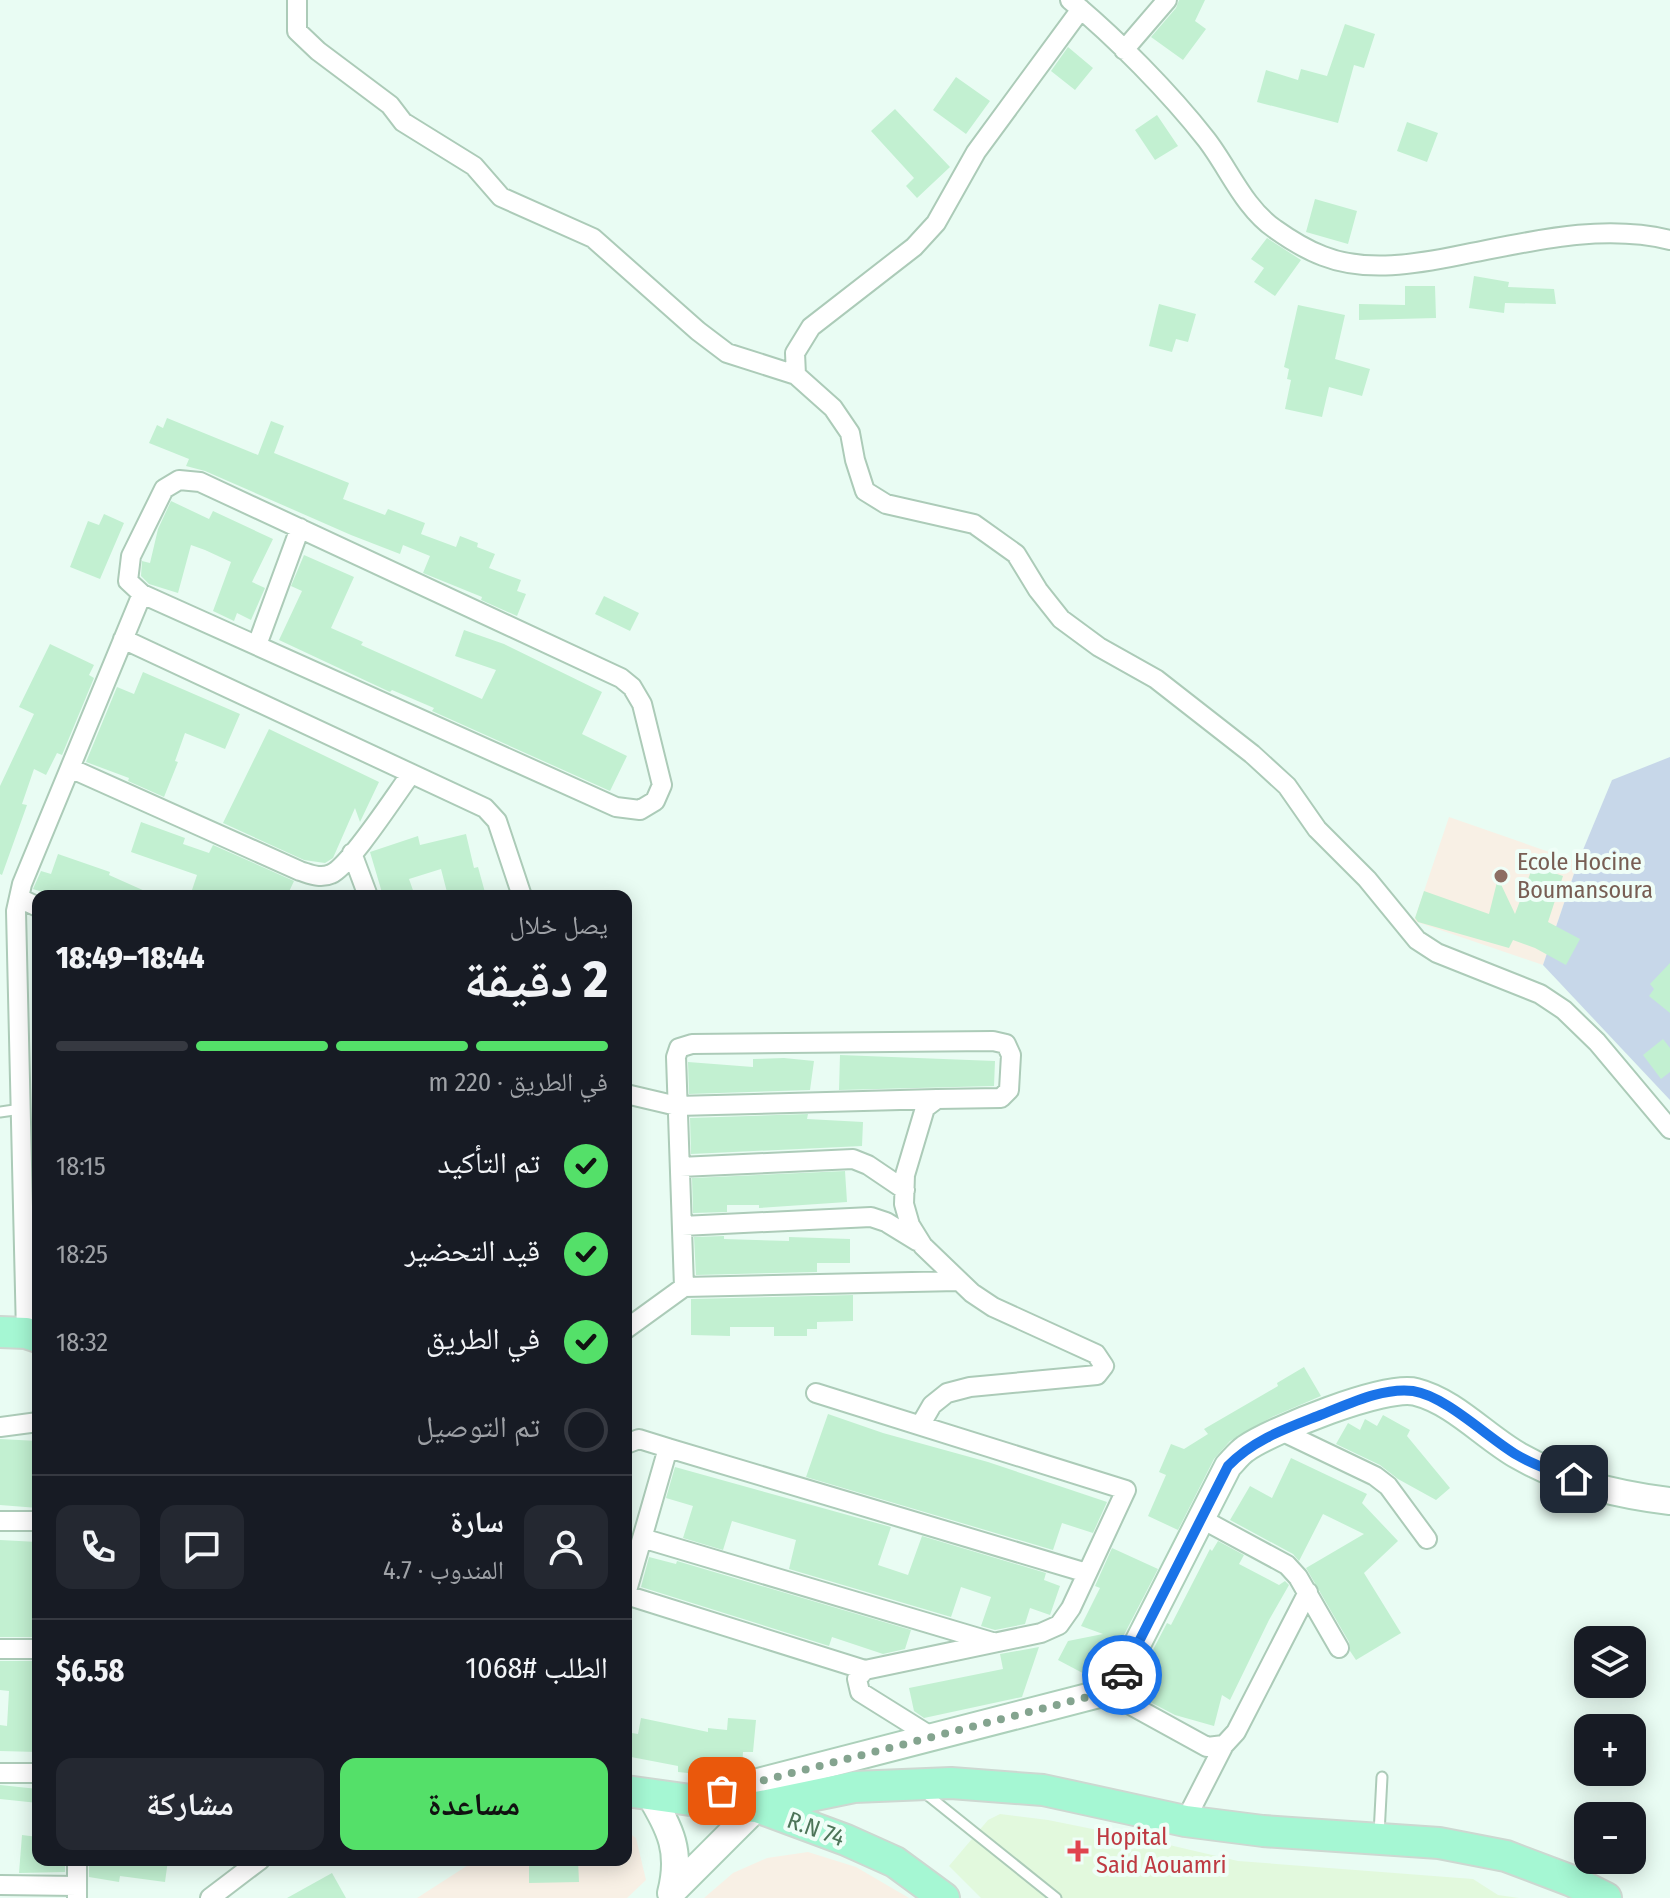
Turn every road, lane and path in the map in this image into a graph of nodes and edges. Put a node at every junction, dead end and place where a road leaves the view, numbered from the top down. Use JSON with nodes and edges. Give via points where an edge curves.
{"nodes":[{"id":1,"x":297,"y":0,"type":"edge"},
{"id":2,"x":1167,"y":0,"type":"edge"},
{"id":3,"x":1076,"y":4,"type":"edge"},
{"id":4,"x":1124,"y":50,"type":"junction"},
{"id":5,"x":1670,"y":240,"type":"edge"},
{"id":6,"x":796,"y":375,"type":"junction"},
{"id":7,"x":300,"y":528,"type":"junction"},
{"id":8,"x":142,"y":594,"type":"junction"},
{"id":9,"x":123,"y":639,"type":"junction"},
{"id":10,"x":257,"y":645,"type":"junction"},
{"id":11,"x":70,"y":768,"type":"junction"},
{"id":12,"x":411,"y":774,"type":"junction"},
{"id":13,"x":352,"y":853,"type":"junction"},
{"id":14,"x":366,"y":890,"type":"edge"},
{"id":15,"x":520,"y":890,"type":"edge"},
{"id":16,"x":19,"y":898,"type":"junction"},
{"id":17,"x":32,"y":904,"type":"edge"},
{"id":18,"x":632,"y":1095,"type":"edge"},
{"id":19,"x":937,"y":1099,"type":"junction"},
{"id":20,"x":677,"y":1106,"type":"junction"},
{"id":21,"x":21,"y":1109,"type":"junction"},
{"id":22,"x":0,"y":1112,"type":"edge"},
{"id":23,"x":1670,"y":1129,"type":"edge"},
{"id":24,"x":680,"y":1167,"type":"junction"},
{"id":25,"x":905,"y":1190,"type":"junction"},
{"id":26,"x":682,"y":1226,"type":"junction"},
{"id":27,"x":923,"y":1246,"type":"junction"},
{"id":28,"x":32,"y":1277,"type":"edge"},
{"id":29,"x":958,"y":1281,"type":"junction"},
{"id":30,"x":684,"y":1287,"type":"junction"},
{"id":31,"x":632,"y":1325,"type":"edge"},
{"id":32,"x":21,"y":1334,"type":"edge"},
{"id":33,"x":816,"y":1393,"type":"dead end"},
{"id":34,"x":32,"y":1423,"type":"edge"},
{"id":35,"x":921,"y":1424,"type":"junction"},
{"id":36,"x":0,"y":1427,"type":"edge"},
{"id":37,"x":1281,"y":1431,"type":"junction"},
{"id":38,"x":632,"y":1442,"type":"edge"},
{"id":39,"x":668,"y":1448,"type":"junction"},
{"id":40,"x":1670,"y":1501,"type":"edge"},
{"id":41,"x":1202,"y":1519,"type":"junction"},
{"id":42,"x":0,"y":1521,"type":"edge"},
{"id":43,"x":32,"y":1521,"type":"edge"},
{"id":44,"x":642,"y":1538,"type":"junction"},
{"id":45,"x":1427,"y":1539,"type":"dead end"},
{"id":46,"x":632,"y":1573,"type":"edge"},
{"id":47,"x":1087,"y":1573,"type":"junction"},
{"id":48,"x":1308,"y":1592,"type":"junction"},
{"id":49,"x":632,"y":1596,"type":"edge"},
{"id":50,"x":995,"y":1643,"type":"junction"},
{"id":51,"x":1339,"y":1648,"type":"dead end"},
{"id":52,"x":0,"y":1649,"type":"edge"},
{"id":53,"x":32,"y":1649,"type":"edge"},
{"id":54,"x":865,"y":1670,"type":"junction"},
{"id":55,"x":1107,"y":1692,"type":"junction"},
{"id":56,"x":932,"y":1737,"type":"junction"},
{"id":57,"x":1224,"y":1745,"type":"junction"},
{"id":58,"x":0,"y":1773,"type":"edge"},
{"id":59,"x":32,"y":1773,"type":"edge"},
{"id":60,"x":1382,"y":1777,"type":"dead end"},
{"id":61,"x":916,"y":1786,"type":"junction"},
{"id":62,"x":637,"y":1792,"type":"edge"},
{"id":63,"x":692,"y":1799,"type":"junction"},
{"id":64,"x":757,"y":1807,"type":"junction"},
{"id":65,"x":1185,"y":1821,"type":"junction"},
{"id":66,"x":1378,"y":1839,"type":"junction"},
{"id":67,"x":77,"y":1866,"type":"edge"},
{"id":68,"x":252,"y":1866,"type":"edge"},
{"id":69,"x":0,"y":1885,"type":"edge"},
{"id":70,"x":77,"y":1892,"type":"edge"},
{"id":71,"x":668,"y":1895,"type":"edge"},
{"id":72,"x":210,"y":1898,"type":"edge"},
{"id":73,"x":944,"y":1898,"type":"edge"},
{"id":74,"x":1056,"y":1898,"type":"edge"},
{"id":75,"x":1606,"y":1898,"type":"edge"}],
"edges":[{"from":1,"to":6,"type":"street","via":[[297,31],[390,105],[403,122],[474,166],[501,197],[593,238],[727,353]]},
{"from":2,"to":4,"type":"street"},
{"from":3,"to":4,"type":"street"},
{"from":3,"to":6,"type":"street","via":[[976,152],[936,223],[914,247],[811,327],[795,353]]},
{"from":4,"to":5,"type":"street","via":[[1195,124],[1251,206],[1273,228],[1324,256],[1400,265],[1555,237],[1603,233]]},
{"from":6,"to":23,"type":"street","via":[[833,408],[850,433],[865,491],[886,504],[974,524],[1016,554],[1061,619],[1156,679],[1287,786],[1317,829],[1417,940],[1540,994],[1564,1010]]},
{"from":7,"to":8,"type":"street","via":[[200,482],[179,480],[164,489],[131,556],[128,581]]},
{"from":7,"to":10,"type":"street"},
{"from":7,"to":10,"type":"street","via":[[621,678],[642,704],[662,785],[655,801],[640,810],[616,807]]},
{"from":8,"to":9,"type":"street"},
{"from":8,"to":10,"type":"street"},
{"from":9,"to":11,"type":"street"},
{"from":9,"to":12,"type":"street"},
{"from":11,"to":13,"type":"street","via":[[300,871],[320,877],[333,874]]},
{"from":11,"to":16,"type":"street"},
{"from":12,"to":13,"type":"street"},
{"from":12,"to":15,"type":"street","via":[[485,808],[497,821]]},
{"from":13,"to":14,"type":"street"},
{"from":16,"to":17,"type":"street"},
{"from":16,"to":21,"type":"street"},
{"from":18,"to":20,"type":"street"},
{"from":19,"to":20,"type":"street"},
{"from":19,"to":20,"type":"street","via":[[1001,1098],[1009,1090],[1011,1055],[1006,1044],[692,1044],[679,1048],[676,1057]]},
{"from":19,"to":25,"type":"street","via":[[925,1108]]},
{"from":20,"to":24,"type":"street"},
{"from":21,"to":22,"type":"lane"},
{"from":21,"to":28,"type":"street"},
{"from":24,"to":25,"type":"street","via":[[853,1159]]},
{"from":24,"to":26,"type":"street"},
{"from":25,"to":27,"type":"street","via":[[910,1225]]},
{"from":26,"to":27,"type":"street","via":[[871,1217]]},
{"from":26,"to":30,"type":"street"},
{"from":27,"to":29,"type":"street"},
{"from":28,"to":32,"type":"street"},
{"from":29,"to":30,"type":"street"},
{"from":29,"to":35,"type":"street","via":[[993,1307],[1096,1354],[1104,1366],[1088,1377],[947,1393]]},
{"from":30,"to":31,"type":"street"},
{"from":33,"to":35,"type":"street"},
{"from":34,"to":36,"type":"street"},
{"from":35,"to":47,"type":"street","via":[[1126,1490]]},
{"from":37,"to":40,"type":"street","via":[[1388,1392],[1413,1391],[1435,1399],[1548,1470],[1626,1496]]},
{"from":37,"to":41,"type":"street","via":[[1244,1449],[1228,1466]]},
{"from":37,"to":45,"type":"street","via":[[1375,1476]]},
{"from":38,"to":39,"type":"street"},
{"from":39,"to":44,"type":"street"},
{"from":39,"to":47,"type":"street"},
{"from":41,"to":48,"type":"street","via":[[1287,1565]]},
{"from":41,"to":55,"type":"street","via":[[1119,1680]]},
{"from":42,"to":43,"type":"street"},
{"from":44,"to":46,"type":"street"},
{"from":44,"to":50,"type":"street"},
{"from":47,"to":50,"type":"street","via":[[1059,1625]]},
{"from":48,"to":51,"type":"street"},
{"from":48,"to":57,"type":"street","via":[[1236,1732]]},
{"from":49,"to":54,"type":"street"},
{"from":50,"to":54,"type":"street"},
{"from":52,"to":53,"type":"street"},
{"from":54,"to":56,"type":"street","via":[[857,1679],[860,1692]]},
{"from":55,"to":56,"type":"street"},
{"from":55,"to":57,"type":"street","via":[[1207,1747]]},
{"from":56,"to":63,"type":"street"},
{"from":57,"to":65,"type":"street"},
{"from":58,"to":59,"type":"street"},
{"from":60,"to":66,"type":"lane"},
{"from":61,"to":64,"type":"main road","via":[[854,1787]]},
{"from":61,"to":65,"type":"main road","via":[[951,1783],[1043,1790]]},
{"from":61,"to":74,"type":"lane"},
{"from":62,"to":63,"type":"main road","name":"R.N 74"},
{"from":62,"to":71,"type":"street","via":[[674,1842],[677,1871]]},
{"from":63,"to":64,"type":"main road","name":"R.N 74"},
{"from":64,"to":71,"type":"street"},
{"from":64,"to":73,"type":"main road","name":"R.N 74","via":[[895,1862]]},
{"from":65,"to":66,"type":"main road"},
{"from":66,"to":75,"type":"main road","via":[[1439,1843],[1506,1856]]},
{"from":67,"to":70,"type":"street"},
{"from":68,"to":72,"type":"street"},
{"from":69,"to":70,"type":"street"}]}
